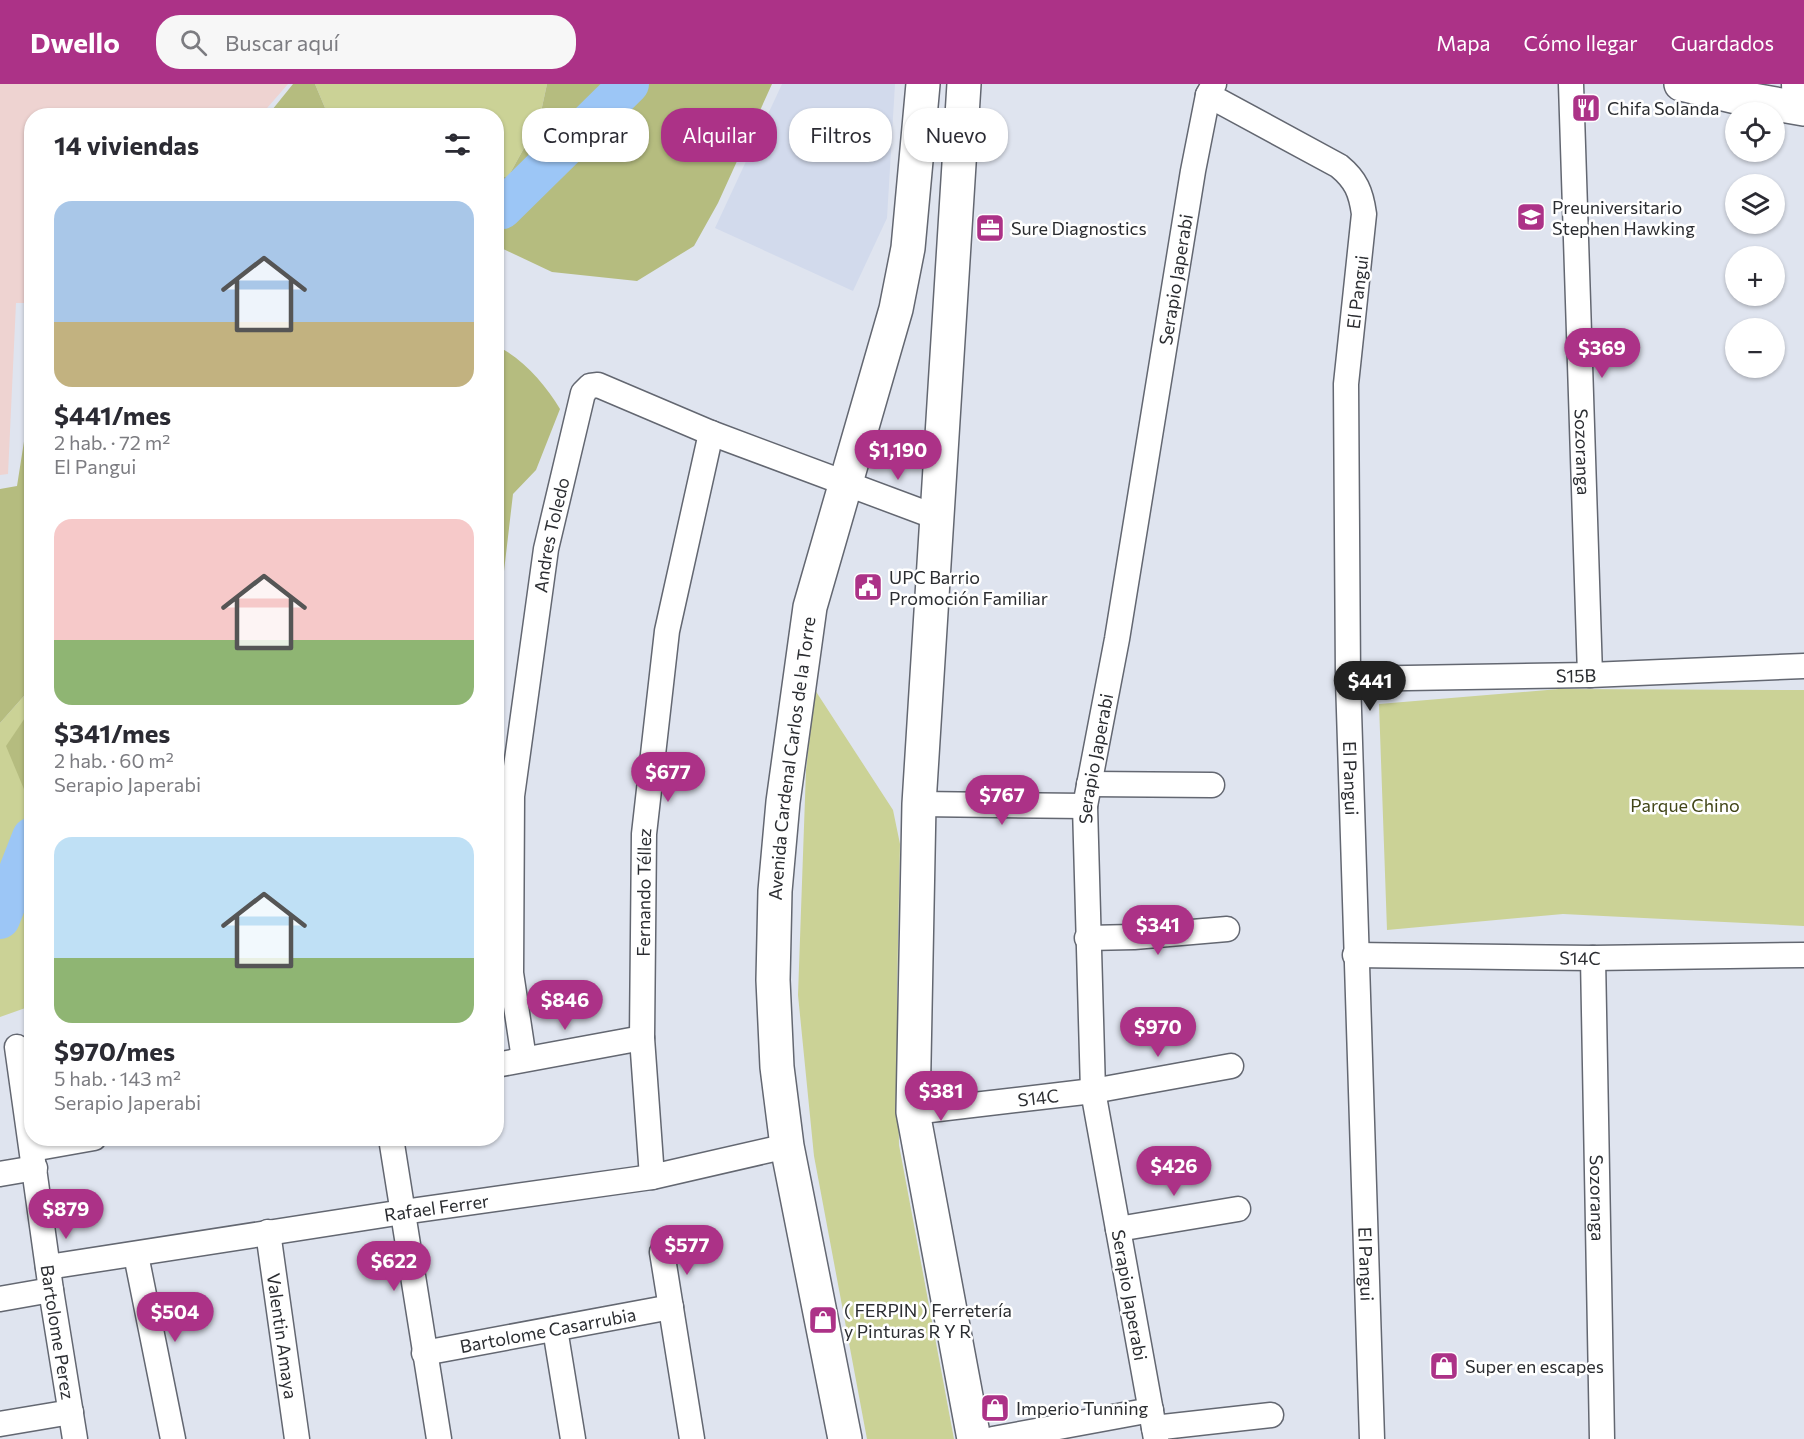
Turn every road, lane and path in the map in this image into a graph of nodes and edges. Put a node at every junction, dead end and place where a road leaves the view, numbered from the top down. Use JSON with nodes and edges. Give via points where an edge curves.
{"nodes":[{"id":1,"x":923,"y":84,"type":"edge"},
{"id":2,"x":1571,"y":84,"type":"edge"},
{"id":3,"x":1681,"y":84,"type":"edge"},
{"id":4,"x":966,"y":88,"type":"edge"},
{"id":5,"x":1211,"y":90,"type":"edge"},
{"id":6,"x":1798,"y":100,"type":"edge"},
{"id":7,"x":711,"y":432,"type":"junction"},
{"id":8,"x":847,"y":484,"type":"junction"},
{"id":9,"x":936,"y":517,"type":"junction"},
{"id":10,"x":1804,"y":666,"type":"edge"},
{"id":11,"x":1590,"y":675,"type":"junction"},
{"id":12,"x":1348,"y":679,"type":"junction"},
{"id":13,"x":1212,"y":785,"type":"dead end"},
{"id":14,"x":504,"y":795,"type":"edge"},
{"id":15,"x":1087,"y":795,"type":"junction"},
{"id":16,"x":919,"y":804,"type":"junction"},
{"id":17,"x":1227,"y":929,"type":"dead end"},
{"id":18,"x":1087,"y":938,"type":"junction"},
{"id":19,"x":1355,"y":955,"type":"junction"},
{"id":20,"x":1804,"y":955,"type":"edge"},
{"id":21,"x":1593,"y":958,"type":"junction"},
{"id":22,"x":504,"y":969,"type":"edge"},
{"id":23,"x":642,"y":1038,"type":"junction"},
{"id":24,"x":17,"y":1047,"type":"dead end"},
{"id":25,"x":524,"y":1059,"type":"junction"},
{"id":26,"x":504,"y":1063,"type":"edge"},
{"id":27,"x":1231,"y":1066,"type":"dead end"},
{"id":28,"x":1093,"y":1091,"type":"junction"},
{"id":29,"x":24,"y":1096,"type":"edge"},
{"id":30,"x":913,"y":1112,"type":"junction"},
{"id":31,"x":31,"y":1146,"type":"edge"},
{"id":32,"x":71,"y":1146,"type":"edge"},
{"id":33,"x":392,"y":1146,"type":"edge"},
{"id":34,"x":787,"y":1146,"type":"junction"},
{"id":35,"x":33,"y":1159,"type":"junction"},
{"id":36,"x":0,"y":1174,"type":"edge"},
{"id":37,"x":652,"y":1177,"type":"junction"},
{"id":38,"x":1238,"y":1209,"type":"dead end"},
{"id":39,"x":403,"y":1212,"type":"junction"},
{"id":40,"x":1118,"y":1229,"type":"junction"},
{"id":41,"x":268,"y":1232,"type":"junction"},
{"id":42,"x":662,"y":1252,"type":"dead end"},
{"id":43,"x":136,"y":1255,"type":"junction"},
{"id":44,"x":49,"y":1279,"type":"junction"},
{"id":45,"x":0,"y":1299,"type":"edge"},
{"id":46,"x":671,"y":1307,"type":"junction"},
{"id":47,"x":555,"y":1329,"type":"junction"},
{"id":48,"x":424,"y":1353,"type":"junction"},
{"id":49,"x":71,"y":1412,"type":"junction"},
{"id":50,"x":1271,"y":1415,"type":"dead end"},
{"id":51,"x":0,"y":1425,"type":"edge"},
{"id":52,"x":1154,"y":1426,"type":"edge"},
{"id":53,"x":75,"y":1439,"type":"edge"},
{"id":54,"x":173,"y":1439,"type":"edge"},
{"id":55,"x":297,"y":1439,"type":"edge"},
{"id":56,"x":439,"y":1439,"type":"edge"},
{"id":57,"x":573,"y":1439,"type":"edge"},
{"id":58,"x":692,"y":1439,"type":"edge"},
{"id":59,"x":845,"y":1439,"type":"edge"},
{"id":60,"x":974,"y":1439,"type":"edge"},
{"id":61,"x":993,"y":1439,"type":"edge"},
{"id":62,"x":1372,"y":1439,"type":"edge"},
{"id":63,"x":1602,"y":1439,"type":"edge"}],
"edges":[{"from":1,"to":8,"type":"street","name":"Avenida Cardenal Carlos de la Torre","via":[[908,248],[896,309]]},
{"from":2,"to":11,"type":"street","name":"Sozoranga"},
{"from":3,"to":6,"type":"street"},
{"from":4,"to":9,"type":"street"},
{"from":5,"to":12,"type":"street","name":"El Pangui","via":[[1339,165],[1361,193],[1364,236],[1346,384]]},
{"from":5,"to":15,"type":"street","name":"Serapio Japerabi","via":[[1193,171],[1117,639]]},
{"from":7,"to":8,"type":"street","name":"Andres Toledo"},
{"from":7,"to":14,"type":"street","name":"Andres Toledo","via":[[598,385],[583,393],[546,549]]},
{"from":7,"to":23,"type":"street","name":"Fernando Téllez","via":[[667,631],[646,812]]},
{"from":8,"to":9,"type":"street","name":"Andres Toledo"},
{"from":8,"to":34,"type":"street","name":"Avenida Cardenal Carlos de la Torre","via":[[810,607],[783,802],[773,980],[777,1067]]},
{"from":9,"to":16,"type":"street"},
{"from":10,"to":11,"type":"street","name":"S15B"},
{"from":11,"to":12,"type":"street","name":"S15B"},
{"from":12,"to":19,"type":"street","name":"El Pangui"},
{"from":13,"to":15,"type":"street"},
{"from":14,"to":22,"type":"street","name":"Andres Toledo"},
{"from":15,"to":16,"type":"street"},
{"from":15,"to":18,"type":"street","name":"Serapio Japerabi"},
{"from":16,"to":30,"type":"street"},
{"from":17,"to":18,"type":"street"},
{"from":18,"to":28,"type":"street","name":"Serapio Japerabi"},
{"from":19,"to":21,"type":"street","name":"S14C"},
{"from":19,"to":62,"type":"street","name":"El Pangui"},
{"from":20,"to":21,"type":"street","name":"S14C"},
{"from":21,"to":63,"type":"street","name":"Sozoranga"},
{"from":22,"to":25,"type":"street","name":"Andres Toledo"},
{"from":23,"to":25,"type":"street"},
{"from":23,"to":37,"type":"street","name":"Fernando Téllez"},
{"from":24,"to":29,"type":"street","name":"Bartolome Perez"},
{"from":25,"to":26,"type":"street"},
{"from":27,"to":28,"type":"street","name":"S14C"},
{"from":28,"to":30,"type":"street","name":"S14C"},
{"from":28,"to":40,"type":"street","name":"Serapio Japerabi"},
{"from":30,"to":60,"type":"street"},
{"from":31,"to":35,"type":"street","name":"Bartolome Perez"},
{"from":32,"to":35,"type":"street"},
{"from":33,"to":39,"type":"street"},
{"from":34,"to":37,"type":"street","name":"Rafael Ferrer"},
{"from":34,"to":59,"type":"street","name":"Avenida Cardenal Carlos de la Torre"},
{"from":35,"to":36,"type":"street"},
{"from":35,"to":44,"type":"street","name":"Bartolome Perez"},
{"from":37,"to":39,"type":"street","name":"Rafael Ferrer"},
{"from":38,"to":40,"type":"street"},
{"from":39,"to":41,"type":"street","name":"Rafael Ferrer"},
{"from":39,"to":48,"type":"street"},
{"from":40,"to":52,"type":"street","name":"Serapio Japerabi"},
{"from":41,"to":43,"type":"street","name":"Rafael Ferrer"},
{"from":41,"to":55,"type":"street","name":"Valentin Amaya"},
{"from":42,"to":46,"type":"street"},
{"from":43,"to":44,"type":"street","name":"Rafael Ferrer"},
{"from":43,"to":54,"type":"street"},
{"from":44,"to":45,"type":"street","name":"Rafael Ferrer"},
{"from":44,"to":49,"type":"street","name":"Bartolome Perez"},
{"from":46,"to":47,"type":"street","name":"Bartolome Casarrubia"},
{"from":46,"to":58,"type":"street"},
{"from":47,"to":48,"type":"street","name":"Bartolome Casarrubia"},
{"from":47,"to":57,"type":"street"},
{"from":48,"to":56,"type":"street"},
{"from":49,"to":51,"type":"street"},
{"from":49,"to":53,"type":"street","name":"Bartolome Perez"},
{"from":50,"to":52,"type":"street"},
{"from":52,"to":61,"type":"street"}]}
